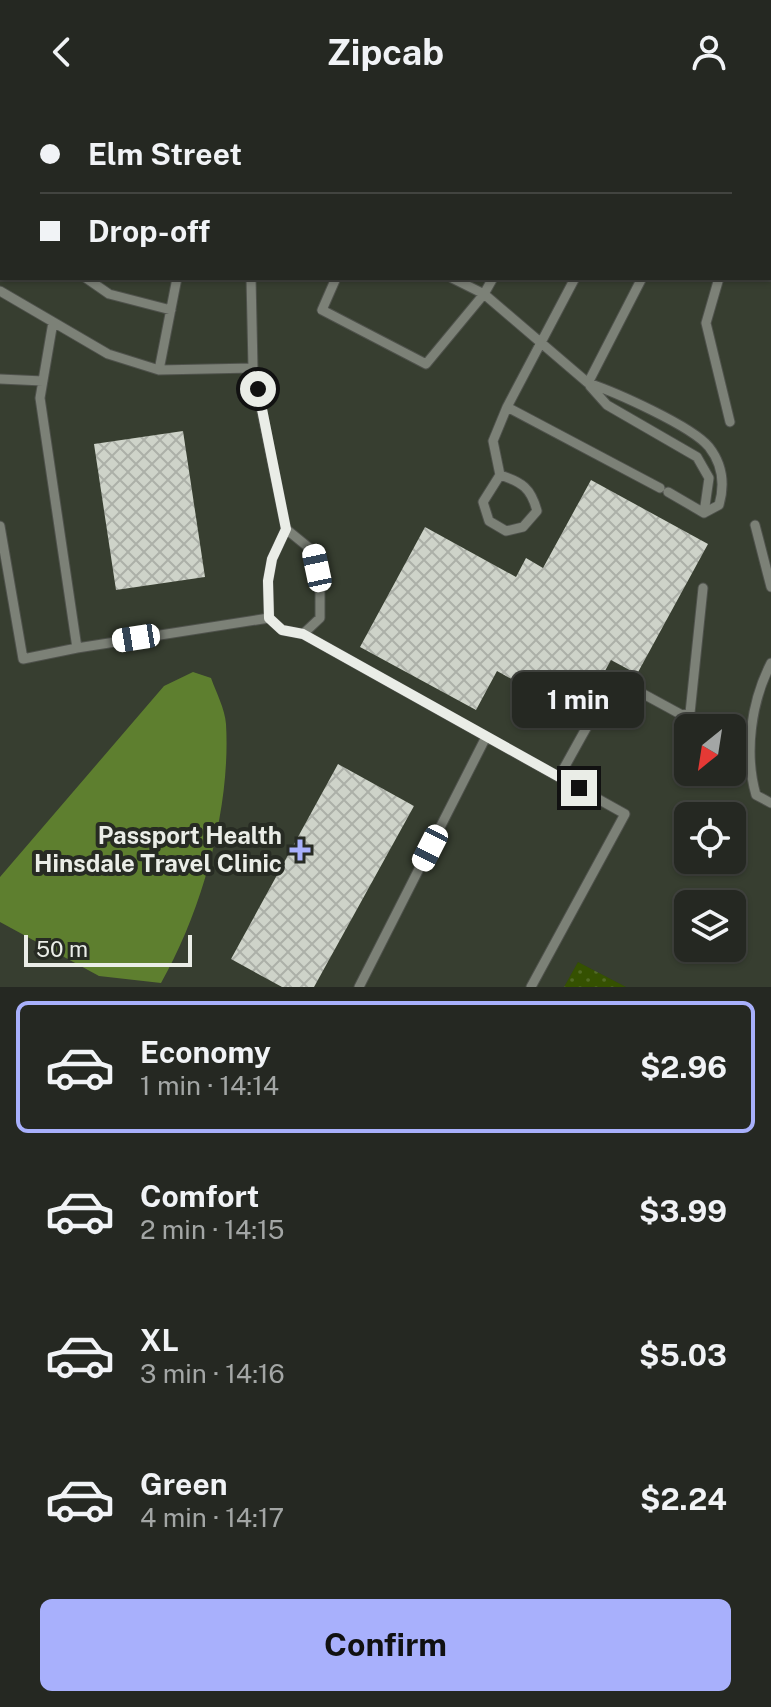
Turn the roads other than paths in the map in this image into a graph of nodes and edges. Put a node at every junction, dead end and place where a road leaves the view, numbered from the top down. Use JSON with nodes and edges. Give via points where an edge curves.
{"nodes":[{"id":1,"x":89,"y":280,"type":"edge"},
{"id":2,"x":177,"y":280,"type":"edge"},
{"id":3,"x":251,"y":280,"type":"edge"},
{"id":4,"x":335,"y":280,"type":"edge"},
{"id":5,"x":456,"y":280,"type":"edge"},
{"id":6,"x":492,"y":280,"type":"edge"},
{"id":7,"x":574,"y":280,"type":"edge"},
{"id":8,"x":641,"y":280,"type":"edge"},
{"id":9,"x":718,"y":280,"type":"edge"},
{"id":10,"x":0,"y":291,"type":"edge"},
{"id":11,"x":484,"y":294,"type":"junction"},
{"id":12,"x":171,"y":310,"type":"junction"},
{"id":13,"x":53,"y":322,"type":"junction"},
{"id":14,"x":539,"y":341,"type":"junction"},
{"id":15,"x":253,"y":368,"type":"junction"},
{"id":16,"x":159,"y":370,"type":"junction"},
{"id":17,"x":0,"y":379,"type":"edge"},
{"id":18,"x":43,"y":381,"type":"junction"},
{"id":19,"x":588,"y":383,"type":"junction"},
{"id":20,"x":507,"y":407,"type":"junction"},
{"id":21,"x":730,"y":422,"type":"dead end"},
{"id":22,"x":500,"y":475,"type":"junction"},
{"id":23,"x":704,"y":513,"type":"junction"},
{"id":24,"x":755,"y":525,"type":"dead end"},
{"id":25,"x":0,"y":526,"type":"edge"},
{"id":26,"x":286,"y":529,"type":"junction"},
{"id":27,"x":771,"y":587,"type":"edge"},
{"id":28,"x":703,"y":588,"type":"dead end"},
{"id":29,"x":269,"y":618,"type":"junction"},
{"id":30,"x":303,"y":634,"type":"junction"},
{"id":31,"x":77,"y":648,"type":"junction"},
{"id":32,"x":771,"y":663,"type":"edge"},
{"id":33,"x":486,"y":737,"type":"junction"},
{"id":34,"x":559,"y":777,"type":"junction"},
{"id":35,"x":771,"y":803,"type":"edge"},
{"id":36,"x":359,"y":987,"type":"edge"},
{"id":37,"x":531,"y":987,"type":"edge"}],
"edges":[{"from":1,"to":12,"type":"lane","via":[[109,294]]},
{"from":2,"to":12,"type":"lane"},
{"from":3,"to":15,"type":"lane"},
{"from":4,"to":11,"type":"lane","via":[[322,310],[426,364]]},
{"from":5,"to":11,"type":"lane"},
{"from":6,"to":11,"type":"lane"},
{"from":7,"to":14,"type":"lane"},
{"from":8,"to":19,"type":"lane"},
{"from":9,"to":21,"type":"lane","via":[[706,323]]},
{"from":10,"to":13,"type":"lane"},
{"from":11,"to":14,"type":"lane"},
{"from":12,"to":16,"type":"lane"},
{"from":13,"to":16,"type":"lane","via":[[108,354]]},
{"from":13,"to":18,"type":"lane"},
{"from":14,"to":19,"type":"lane"},
{"from":14,"to":20,"type":"lane"},
{"from":15,"to":16,"type":"lane"},
{"from":15,"to":26,"type":"lane"},
{"from":17,"to":18,"type":"lane"},
{"from":18,"to":31,"type":"lane","via":[[40,398]]},
{"from":19,"to":23,"type":"lane","via":[[607,405],[697,457],[709,478]]},
{"from":19,"to":23,"type":"lane","via":[[615,392],[709,446],[724,485],[719,505]]},
{"from":20,"to":22,"type":"lane","via":[[493,441]]},
{"from":20,"to":23,"type":"lane"},
{"from":22,"to":22,"type":"lane","via":[[520,481],[532,493],[537,511],[523,527],[506,531],[489,521],[483,502]]},
{"from":24,"to":27,"type":"lane"},
{"from":25,"to":31,"type":"lane","via":[[23,659]]},
{"from":26,"to":29,"type":"lane","via":[[272,559]]},
{"from":26,"to":30,"type":"lane","via":[[313,551],[320,586],[320,618]]},
{"from":28,"to":34,"type":"lane","via":[[690,713],[682,715],[614,678]]},
{"from":29,"to":30,"type":"lane","via":[[282,630]]},
{"from":29,"to":31,"type":"lane"},
{"from":30,"to":33,"type":"lane"},
{"from":32,"to":35,"type":"lane","via":[[757,689],[748,769],[756,795]]},
{"from":33,"to":34,"type":"lane"},
{"from":33,"to":36,"type":"lane"},
{"from":34,"to":37,"type":"lane","via":[[625,814]]}]}
